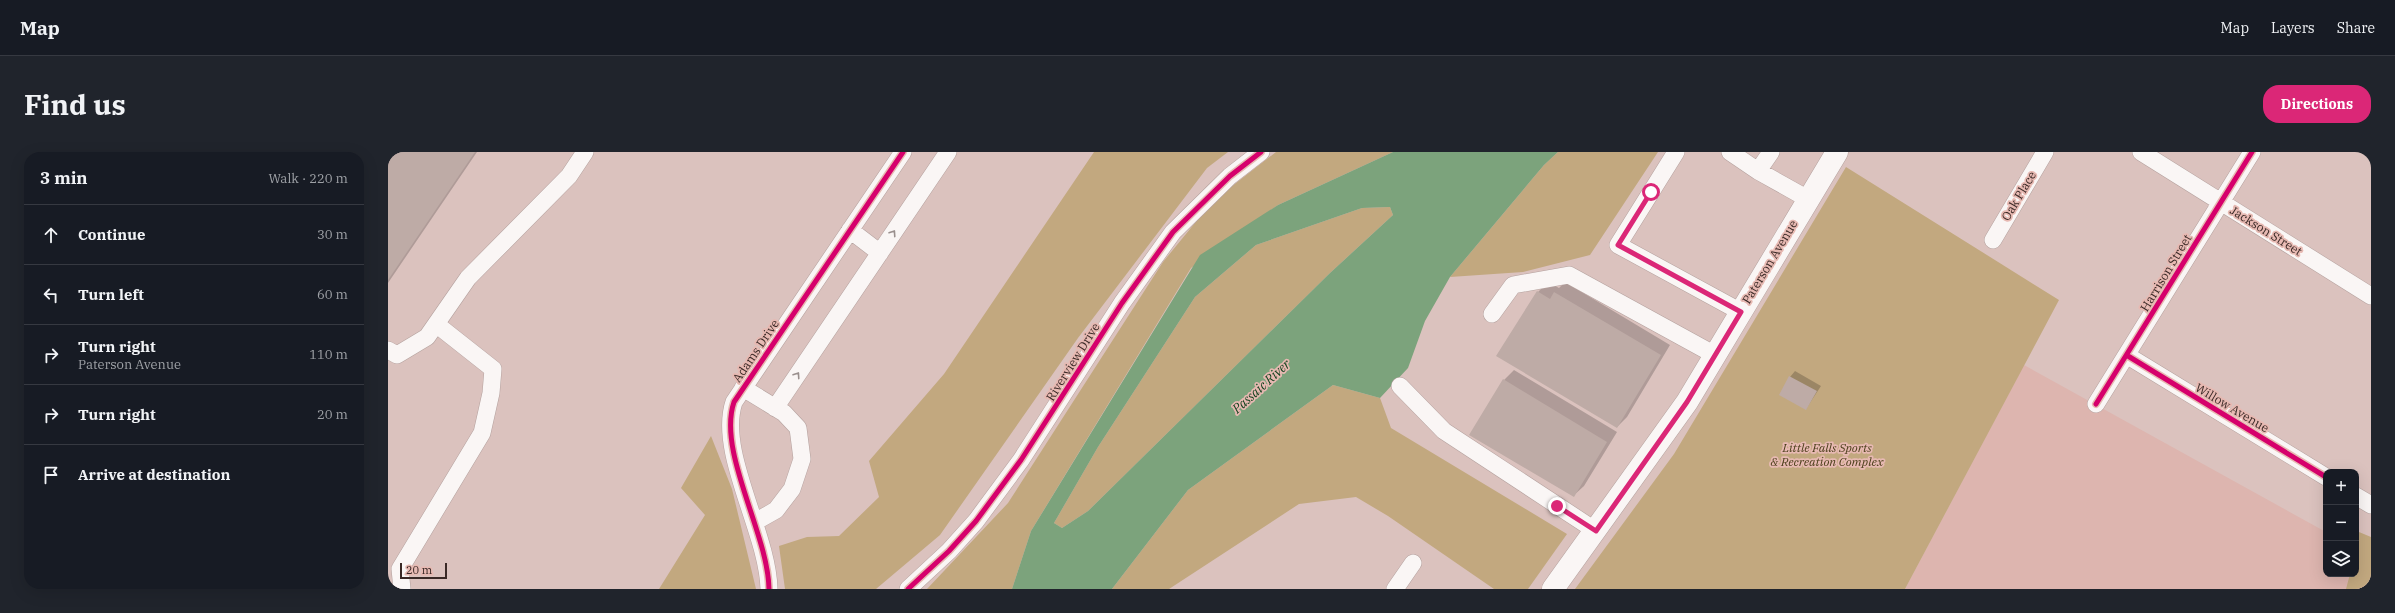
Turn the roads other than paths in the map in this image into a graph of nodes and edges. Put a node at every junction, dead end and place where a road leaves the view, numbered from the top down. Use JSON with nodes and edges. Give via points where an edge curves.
{"nodes":[{"id":1,"x":585,"y":152,"type":"edge"},
{"id":2,"x":903,"y":152,"type":"edge"},
{"id":3,"x":948,"y":152,"type":"edge"},
{"id":4,"x":1260,"y":152,"type":"edge"},
{"id":5,"x":1676,"y":152,"type":"edge"},
{"id":6,"x":1730,"y":152,"type":"edge"},
{"id":7,"x":1772,"y":152,"type":"edge"},
{"id":8,"x":1837,"y":152,"type":"edge"},
{"id":9,"x":2046,"y":152,"type":"edge"},
{"id":10,"x":2141,"y":152,"type":"edge"},
{"id":11,"x":2252,"y":152,"type":"edge"},
{"id":12,"x":1758,"y":171,"type":"junction"},
{"id":13,"x":1808,"y":199,"type":"junction"},
{"id":14,"x":2221,"y":203,"type":"junction"},
{"id":15,"x":850,"y":230,"type":"junction"},
{"id":16,"x":1993,"y":240,"type":"dead end"},
{"id":17,"x":880,"y":253,"type":"junction"},
{"id":18,"x":2371,"y":296,"type":"edge"},
{"id":19,"x":1741,"y":312,"type":"junction"},
{"id":20,"x":1492,"y":314,"type":"dead end"},
{"id":21,"x":436,"y":324,"type":"junction"},
{"id":22,"x":388,"y":350,"type":"edge"},
{"id":23,"x":1715,"y":355,"type":"junction"},
{"id":24,"x":2128,"y":356,"type":"junction"},
{"id":25,"x":1400,"y":386,"type":"dead end"},
{"id":26,"x":743,"y":388,"type":"junction"},
{"id":27,"x":2096,"y":404,"type":"dead end"},
{"id":28,"x":775,"y":408,"type":"junction"},
{"id":29,"x":2323,"y":476,"type":"edge"},
{"id":30,"x":2359,"y":498,"type":"edge"},
{"id":31,"x":2371,"y":505,"type":"edge"},
{"id":32,"x":755,"y":522,"type":"junction"},
{"id":33,"x":1596,"y":531,"type":"junction"},
{"id":34,"x":1413,"y":563,"type":"dead end"},
{"id":35,"x":402,"y":589,"type":"edge"},
{"id":36,"x":770,"y":589,"type":"edge"},
{"id":37,"x":908,"y":589,"type":"edge"},
{"id":38,"x":1394,"y":589,"type":"edge"},
{"id":39,"x":1553,"y":589,"type":"edge"}],
"edges":[{"from":1,"to":21,"type":"street","via":[[568,176],[468,278]]},
{"from":2,"to":15,"type":"street","name":"Adams Drive"},
{"from":17,"to":3,"type":"street","one_way":true},
{"from":4,"to":37,"type":"street","name":"Riverview Drive","via":[[1219,186],[1173,232],[1122,303],[1021,460],[976,521],[949,551]]},
{"from":5,"to":19,"type":"street","via":[[1618,245]]},
{"from":6,"to":12,"type":"street"},
{"from":7,"to":12,"type":"street"},
{"from":8,"to":13,"type":"main road","name":"Paterson Avenue"},
{"from":9,"to":16,"type":"street","name":"Oak Place"},
{"from":10,"to":14,"type":"street","name":"Jackson Street"},
{"from":11,"to":14,"type":"street","name":"Harrison Street"},
{"from":12,"to":13,"type":"street"},
{"from":13,"to":19,"type":"main road","name":"Paterson Avenue"},
{"from":14,"to":18,"type":"street","name":"Jackson Street"},
{"from":14,"to":24,"type":"street","name":"Harrison Street"},
{"from":15,"to":17,"type":"street"},
{"from":15,"to":26,"type":"street","name":"Adams Drive"},
{"from":28,"to":17,"type":"street","one_way":true},
{"from":19,"to":23,"type":"main road","name":"Paterson Avenue"},
{"from":20,"to":23,"type":"street","via":[[1513,285],[1569,275]]},
{"from":21,"to":22,"type":"street","via":[[427,337],[397,355]]},
{"from":21,"to":35,"type":"street","via":[[493,369],[491,393],[482,433],[400,569]]},
{"from":23,"to":33,"type":"main road","name":"Paterson Avenue","via":[[1687,402]]},
{"from":24,"to":27,"type":"street","name":"Harrison Street"},
{"from":24,"to":29,"type":"street","name":"Willow Avenue"},
{"from":25,"to":33,"type":"street","via":[[1444,431]]},
{"from":26,"to":28,"type":"street"},
{"from":26,"to":32,"type":"street","name":"Adams Drive","via":[[734,402],[729,423],[732,448]]},
{"from":28,"to":32,"type":"street","via":[[784,413],[798,428],[802,459],[792,488],[776,510]]},
{"from":30,"to":31,"type":"street"},
{"from":32,"to":36,"type":"street","name":"Adams Drive","via":[[768,567]]},
{"from":33,"to":39,"type":"main road","name":"Paterson Avenue"},
{"from":34,"to":38,"type":"street"}]}
